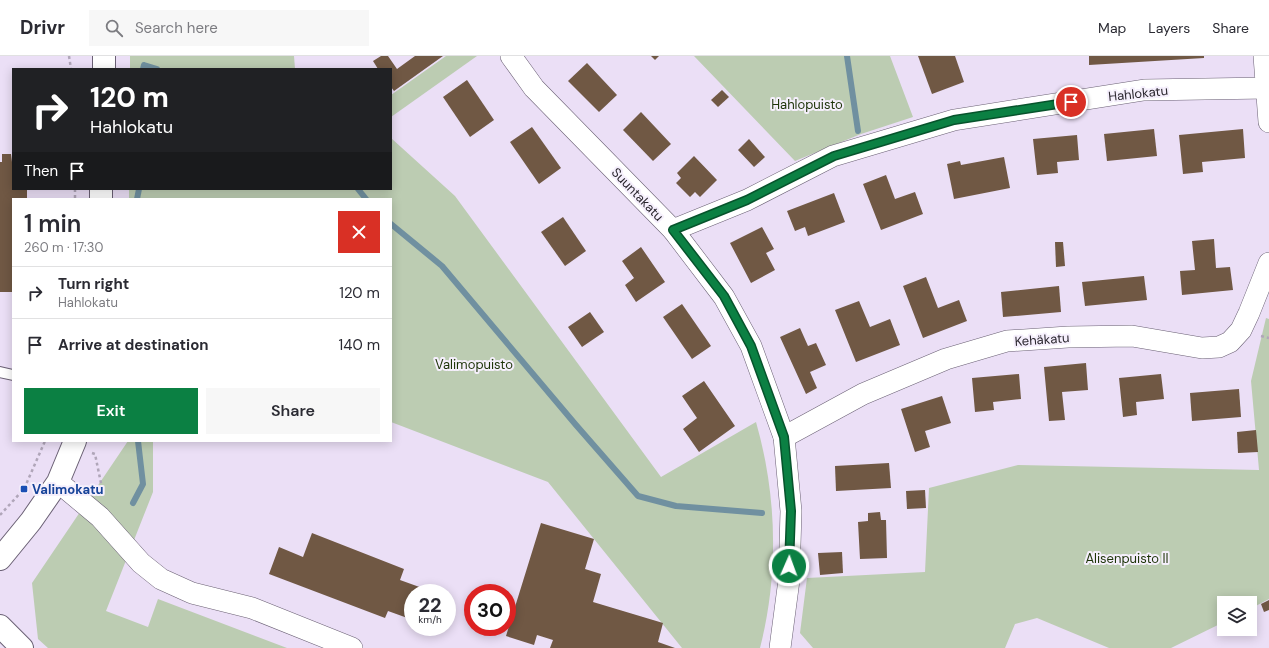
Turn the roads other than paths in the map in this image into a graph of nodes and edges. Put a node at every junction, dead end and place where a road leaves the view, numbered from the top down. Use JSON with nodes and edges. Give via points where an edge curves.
{"nodes":[{"id":1,"x":104,"y":56,"type":"edge"},
{"id":2,"x":511,"y":56,"type":"edge"},
{"id":3,"x":1264,"y":56,"type":"edge"},
{"id":4,"x":104,"y":68,"type":"edge"},
{"id":5,"x":1266,"y":88,"type":"junction"},
{"id":6,"x":1269,"y":122,"type":"edge"},
{"id":7,"x":673,"y":230,"type":"junction"},
{"id":8,"x":1269,"y":263,"type":"edge"},
{"id":9,"x":0,"y":372,"type":"edge"},
{"id":10,"x":12,"y":375,"type":"edge"},
{"id":11,"x":784,"y":437,"type":"junction"},
{"id":12,"x":74,"y":443,"type":"edge"},
{"id":13,"x":58,"y":482,"type":"junction"},
{"id":14,"x":0,"y":559,"type":"edge"},
{"id":15,"x":0,"y":626,"type":"edge"},
{"id":16,"x":22,"y":648,"type":"edge"},
{"id":17,"x":352,"y":648,"type":"edge"},
{"id":18,"x":780,"y":648,"type":"edge"}],
"edges":[{"from":1,"to":4,"type":"main road"},
{"from":2,"to":7,"type":"street","name":"Suuntakatu","via":[[534,88]]},
{"from":3,"to":5,"type":"street"},
{"from":5,"to":6,"type":"street"},
{"from":5,"to":7,"type":"street","name":"Hahlokatu","via":[[1144,90],[954,120],[834,156],[747,200]]},
{"from":7,"to":11,"type":"street","name":"Suuntakatu","via":[[724,296],[751,346]]},
{"from":8,"to":11,"type":"street","name":"Kehäkatu","via":[[1241,330],[1230,342],[1219,347],[1202,348],[1132,336],[1007,341],[946,359],[863,394]]},
{"from":9,"to":10,"type":"lane"},
{"from":11,"to":18,"type":"street","name":"Suuntakatu","via":[[791,511],[789,580]]},
{"from":12,"to":13,"type":"main road"},
{"from":13,"to":14,"type":"main road"},
{"from":13,"to":17,"type":"street","via":[[104,520],[141,563],[161,579],[192,593],[252,608]]},
{"from":15,"to":16,"type":"main road"}]}
